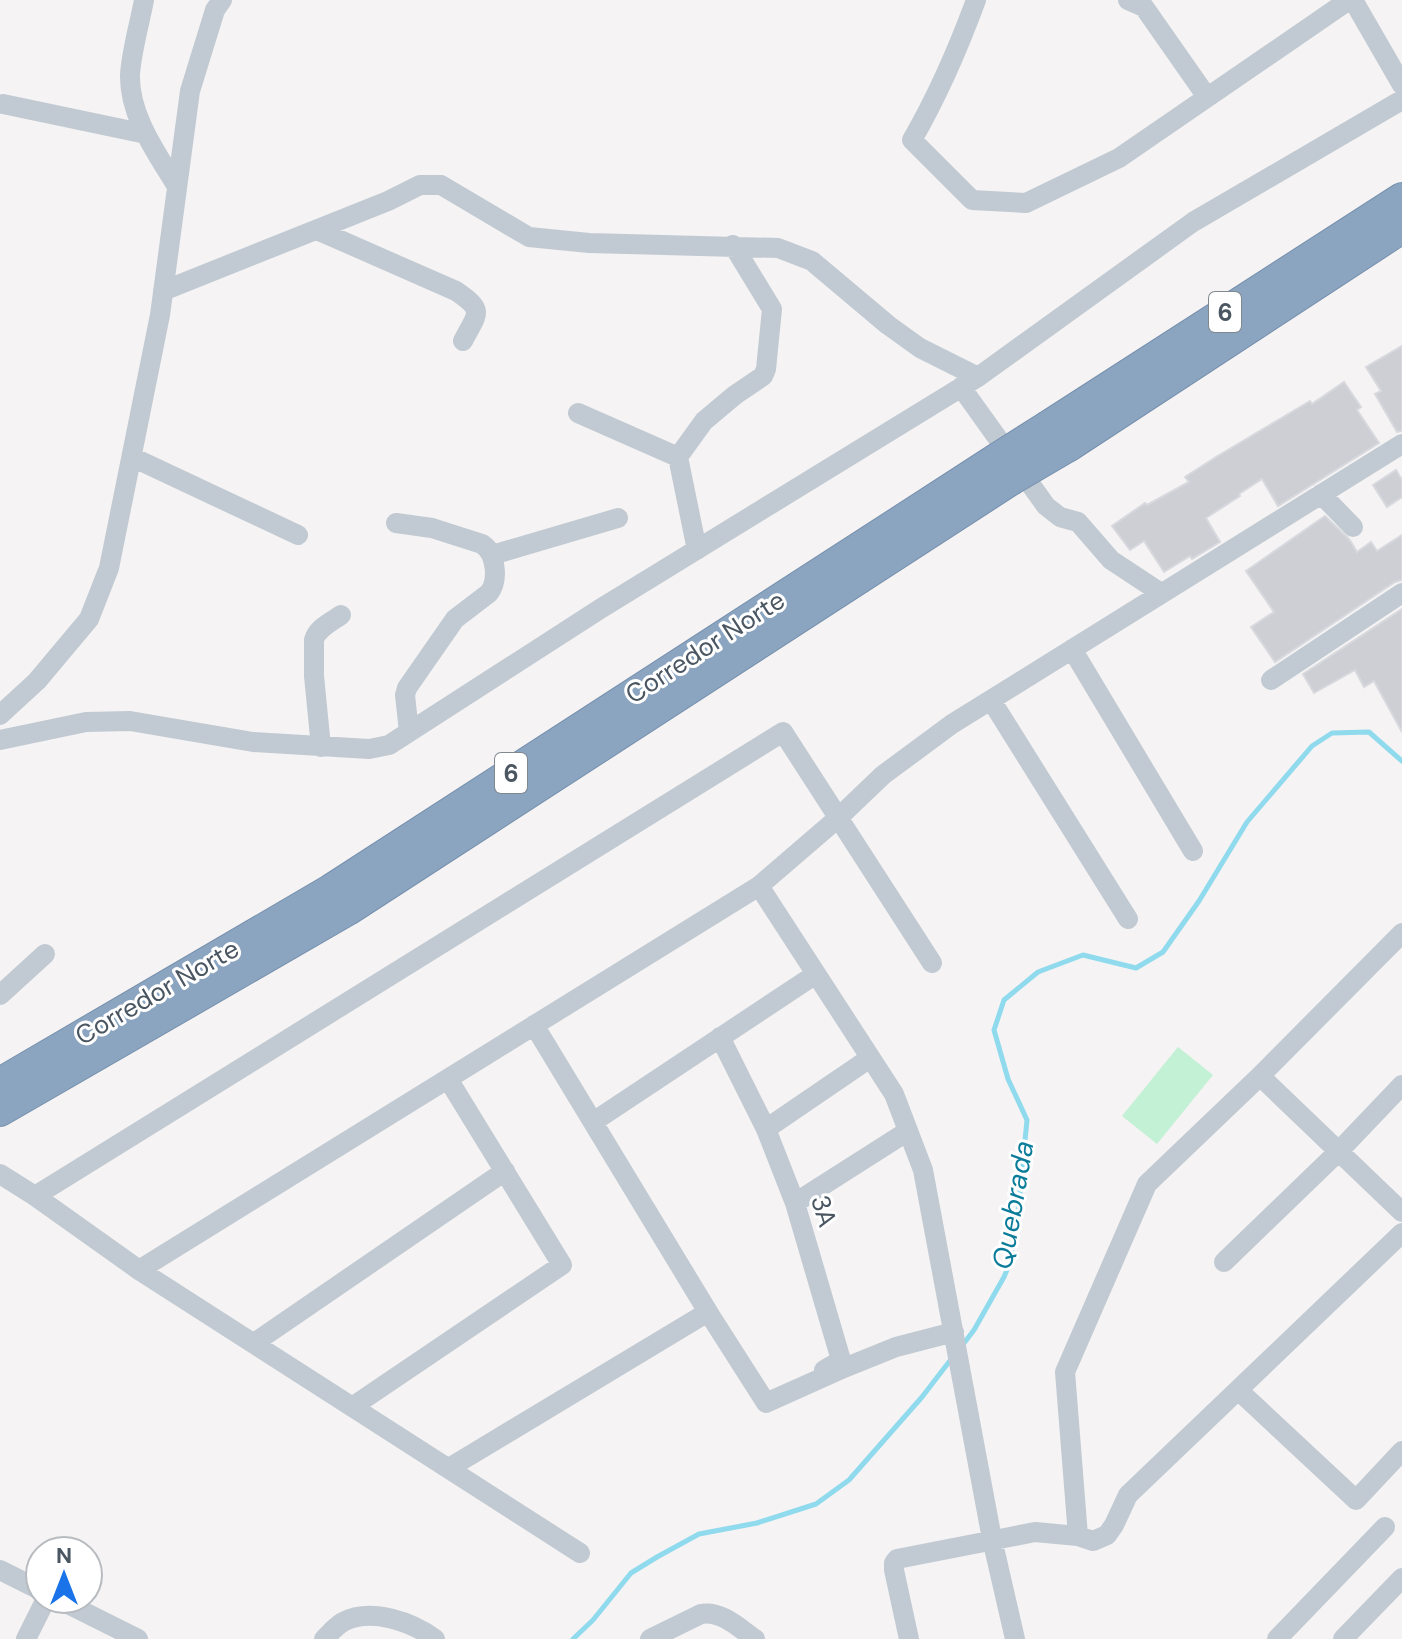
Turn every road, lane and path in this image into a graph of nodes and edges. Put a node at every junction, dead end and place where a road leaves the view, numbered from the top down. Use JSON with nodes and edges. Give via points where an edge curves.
{"nodes":[{"id":1,"x":144,"y":0,"type":"edge"},
{"id":2,"x":222,"y":0,"type":"edge"},
{"id":3,"x":976,"y":0,"type":"edge"},
{"id":4,"x":1128,"y":0,"type":"edge"},
{"id":5,"x":1351,"y":0,"type":"edge"},
{"id":6,"x":1402,"y":85,"type":"edge"},
{"id":7,"x":1207,"y":97,"type":"junction"},
{"id":8,"x":1402,"y":100,"type":"edge"},
{"id":9,"x":3,"y":104,"type":"dead end"},
{"id":10,"x":146,"y":134,"type":"junction"},
{"id":11,"x":176,"y":185,"type":"junction"},
{"id":12,"x":1402,"y":198,"type":"edge"},
{"id":13,"x":1402,"y":228,"type":"edge"},
{"id":14,"x":317,"y":230,"type":"junction"},
{"id":15,"x":733,"y":245,"type":"junction"},
{"id":16,"x":163,"y":291,"type":"junction"},
{"id":17,"x":463,"y":341,"type":"dead end"},
{"id":18,"x":970,"y":382,"type":"junction"},
{"id":19,"x":578,"y":413,"type":"dead end"},
{"id":20,"x":1058,"y":436,"type":"junction"},
{"id":21,"x":1402,"y":444,"type":"edge"},
{"id":22,"x":132,"y":457,"type":"junction"},
{"id":23,"x":678,"y":457,"type":"junction"},
{"id":24,"x":1321,"y":494,"type":"junction"},
{"id":25,"x":618,"y":518,"type":"dead end"},
{"id":26,"x":396,"y":523,"type":"dead end"},
{"id":27,"x":1353,"y":527,"type":"dead end"},
{"id":28,"x":298,"y":535,"type":"dead end"},
{"id":29,"x":697,"y":550,"type":"junction"},
{"id":30,"x":492,"y":555,"type":"junction"},
{"id":31,"x":1161,"y":593,"type":"junction"},
{"id":32,"x":1402,"y":593,"type":"edge"},
{"id":33,"x":341,"y":615,"type":"dead end"},
{"id":34,"x":1072,"y":649,"type":"junction"},
{"id":35,"x":1271,"y":680,"type":"dead end"},
{"id":36,"x":991,"y":700,"type":"junction"},
{"id":37,"x":0,"y":715,"type":"edge"},
{"id":38,"x":409,"y":732,"type":"junction"},
{"id":39,"x":0,"y":740,"type":"edge"},
{"id":40,"x":321,"y":747,"type":"junction"},
{"id":41,"x":838,"y":818,"type":"junction"},
{"id":42,"x":1193,"y":851,"type":"dead end"},
{"id":43,"x":759,"y":886,"type":"junction"},
{"id":44,"x":1128,"y":919,"type":"dead end"},
{"id":45,"x":1402,"y":933,"type":"edge"},
{"id":46,"x":45,"y":954,"type":"dead end"},
{"id":47,"x":932,"y":963,"type":"dead end"},
{"id":48,"x":816,"y":974,"type":"junction"},
{"id":49,"x":0,"y":995,"type":"edge"},
{"id":50,"x":534,"y":1025,"type":"junction"},
{"id":51,"x":720,"y":1037,"type":"junction"},
{"id":52,"x":870,"y":1058,"type":"junction"},
{"id":53,"x":1260,"y":1076,"type":"junction"},
{"id":54,"x":448,"y":1079,"type":"junction"},
{"id":55,"x":17,"y":1083,"type":"edge"},
{"id":56,"x":1402,"y":1085,"type":"edge"},
{"id":57,"x":0,"y":1111,"type":"edge"},
{"id":58,"x":593,"y":1122,"type":"junction"},
{"id":59,"x":766,"y":1129,"type":"junction"},
{"id":60,"x":908,"y":1131,"type":"junction"},
{"id":61,"x":1339,"y":1151,"type":"junction"},
{"id":62,"x":505,"y":1171,"type":"junction"},
{"id":63,"x":0,"y":1174,"type":"edge"},
{"id":64,"x":35,"y":1196,"type":"junction"},
{"id":65,"x":795,"y":1203,"type":"junction"},
{"id":66,"x":1402,"y":1212,"type":"edge"},
{"id":67,"x":1402,"y":1233,"type":"edge"},
{"id":68,"x":1224,"y":1262,"type":"dead end"},
{"id":69,"x":139,"y":1270,"type":"junction"},
{"id":70,"x":708,"y":1312,"type":"junction"},
{"id":71,"x":954,"y":1335,"type":"junction"},
{"id":72,"x":254,"y":1343,"type":"junction"},
{"id":73,"x":798,"y":1389,"type":"junction"},
{"id":74,"x":1238,"y":1390,"type":"junction"},
{"id":75,"x":352,"y":1407,"type":"junction"},
{"id":76,"x":1402,"y":1451,"type":"edge"},
{"id":77,"x":449,"y":1468,"type":"junction"},
{"id":78,"x":1385,"y":1527,"type":"dead end"},
{"id":79,"x":1078,"y":1536,"type":"junction"},
{"id":80,"x":992,"y":1539,"type":"junction"},
{"id":81,"x":580,"y":1553,"type":"dead end"},
{"id":82,"x":0,"y":1570,"type":"edge"},
{"id":83,"x":1402,"y":1578,"type":"edge"},
{"id":84,"x":24,"y":1582,"type":"edge"},
{"id":85,"x":38,"y":1615,"type":"edge"},
{"id":86,"x":90,"y":1615,"type":"edge"},
{"id":87,"x":26,"y":1639,"type":"edge"},
{"id":88,"x":138,"y":1639,"type":"edge"},
{"id":89,"x":324,"y":1639,"type":"edge"},
{"id":90,"x":435,"y":1639,"type":"edge"},
{"id":91,"x":650,"y":1639,"type":"edge"},
{"id":92,"x":755,"y":1639,"type":"edge"},
{"id":93,"x":909,"y":1639,"type":"edge"},
{"id":94,"x":1015,"y":1639,"type":"edge"},
{"id":95,"x":1277,"y":1639,"type":"edge"},
{"id":96,"x":1343,"y":1639,"type":"edge"}],
"edges":[{"from":1,"to":10,"type":"street","via":[[130,76],[134,106]]},
{"from":2,"to":11,"type":"street","via":[[190,91]]},
{"from":3,"to":7,"type":"street","via":[[960,46],[912,140],[972,200],[1026,203],[1119,158]]},
{"from":4,"to":7,"type":"street","via":[[1144,7]]},
{"from":5,"to":6,"type":"street"},
{"from":5,"to":7,"type":"street"},
{"from":8,"to":18,"type":"street","via":[[1193,222]]},
{"from":9,"to":10,"type":"street"},
{"from":10,"to":11,"type":"street"},
{"from":11,"to":16,"type":"street"},
{"from":12,"to":20,"type":"highway","name":"Corredor Norte","number":"6"},
{"from":13,"to":20,"type":"highway","name":"Corredor Norte","number":"6"},
{"from":14,"to":15,"type":"street","via":[[420,185],[441,185],[529,237]]},
{"from":14,"to":16,"type":"street"},
{"from":14,"to":17,"type":"street","via":[[473,302],[475,319]]},
{"from":15,"to":18,"type":"street","via":[[778,248],[812,261],[888,325]]},
{"from":15,"to":23,"type":"street","via":[[772,309],[766,369],[704,421]]},
{"from":16,"to":22,"type":"street"},
{"from":18,"to":29,"type":"street"},
{"from":18,"to":31,"type":"street","via":[[1046,506],[1078,522],[1111,560]]},
{"from":19,"to":23,"type":"street"},
{"from":20,"to":55,"type":"highway","name":"Corredor Norte","number":"6","bridge":true,"via":[[348,910]]},
{"from":21,"to":24,"type":"street"},
{"from":22,"to":28,"type":"street"},
{"from":22,"to":37,"type":"street","via":[[109,568],[89,619],[37,681]]},
{"from":23,"to":29,"type":"street"},
{"from":24,"to":27,"type":"street"},
{"from":24,"to":31,"type":"street"},
{"from":25,"to":30,"type":"street"},
{"from":26,"to":30,"type":"street","via":[[449,532],[482,544]]},
{"from":29,"to":38,"type":"street"},
{"from":30,"to":38,"type":"street","via":[[493,588],[455,619],[407,688]]},
{"from":31,"to":34,"type":"street"},
{"from":32,"to":35,"type":"street"},
{"from":33,"to":40,"type":"street","via":[[319,629],[314,640]]},
{"from":34,"to":36,"type":"street"},
{"from":34,"to":42,"type":"street"},
{"from":36,"to":41,"type":"street","via":[[883,775]]},
{"from":36,"to":44,"type":"street"},
{"from":38,"to":40,"type":"street","via":[[389,745],[369,749]]},
{"from":39,"to":40,"type":"street","via":[[86,722],[130,721],[253,742]]},
{"from":41,"to":43,"type":"street"},
{"from":41,"to":47,"type":"street"},
{"from":41,"to":64,"type":"street","via":[[783,732]]},
{"from":43,"to":48,"type":"street"},
{"from":43,"to":50,"type":"street"},
{"from":45,"to":53,"type":"street"},
{"from":46,"to":49,"type":"street"},
{"from":48,"to":51,"type":"street"},
{"from":48,"to":52,"type":"street"},
{"from":50,"to":54,"type":"street"},
{"from":50,"to":58,"type":"street"},
{"from":51,"to":58,"type":"street"},
{"from":51,"to":59,"type":"street","name":"3A"},
{"from":52,"to":59,"type":"street"},
{"from":52,"to":60,"type":"street","via":[[894,1094]]},
{"from":53,"to":61,"type":"street"},
{"from":53,"to":79,"type":"street","via":[[1147,1184],[1065,1372]]},
{"from":54,"to":62,"type":"street"},
{"from":54,"to":69,"type":"street"},
{"from":55,"to":57,"type":"highway","name":"Corredor Norte","number":"6"},
{"from":56,"to":61,"type":"street"},
{"from":58,"to":70,"type":"street"},
{"from":59,"to":65,"type":"street","name":"3A"},
{"from":60,"to":65,"type":"street"},
{"from":60,"to":71,"type":"street","via":[[923,1170]]},
{"from":61,"to":66,"type":"street"},
{"from":61,"to":68,"type":"street"},
{"from":62,"to":72,"type":"street"},
{"from":62,"to":75,"type":"street","via":[[562,1265]]},
{"from":63,"to":64,"type":"street"},
{"from":64,"to":69,"type":"street"},
{"from":65,"to":73,"type":"street","name":"3A","via":[[841,1360]]},
{"from":67,"to":74,"type":"street"},
{"from":69,"to":72,"type":"street"},
{"from":70,"to":73,"type":"street","via":[[766,1403]]},
{"from":70,"to":77,"type":"street"},
{"from":71,"to":73,"type":"street","via":[[896,1347]]},
{"from":71,"to":80,"type":"street"},
{"from":72,"to":75,"type":"street"},
{"from":74,"to":76,"type":"street","via":[[1356,1500]]},
{"from":74,"to":79,"type":"street","via":[[1128,1495],[1107,1535],[1093,1541]]},
{"from":75,"to":77,"type":"street"},
{"from":77,"to":81,"type":"street"},
{"from":78,"to":95,"type":"street"},
{"from":79,"to":80,"type":"street","via":[[1035,1532]]},
{"from":80,"to":93,"type":"street","via":[[897,1559],[894,1570]]},
{"from":80,"to":94,"type":"street"},
{"from":82,"to":84,"type":"street"},
{"from":83,"to":96,"type":"street"},
{"from":85,"to":87,"type":"street"},
{"from":86,"to":88,"type":"street"},
{"from":89,"to":90,"type":"street","via":[[344,1621],[361,1617],[409,1624]]},
{"from":91,"to":92,"type":"street","via":[[711,1612]]}]}
